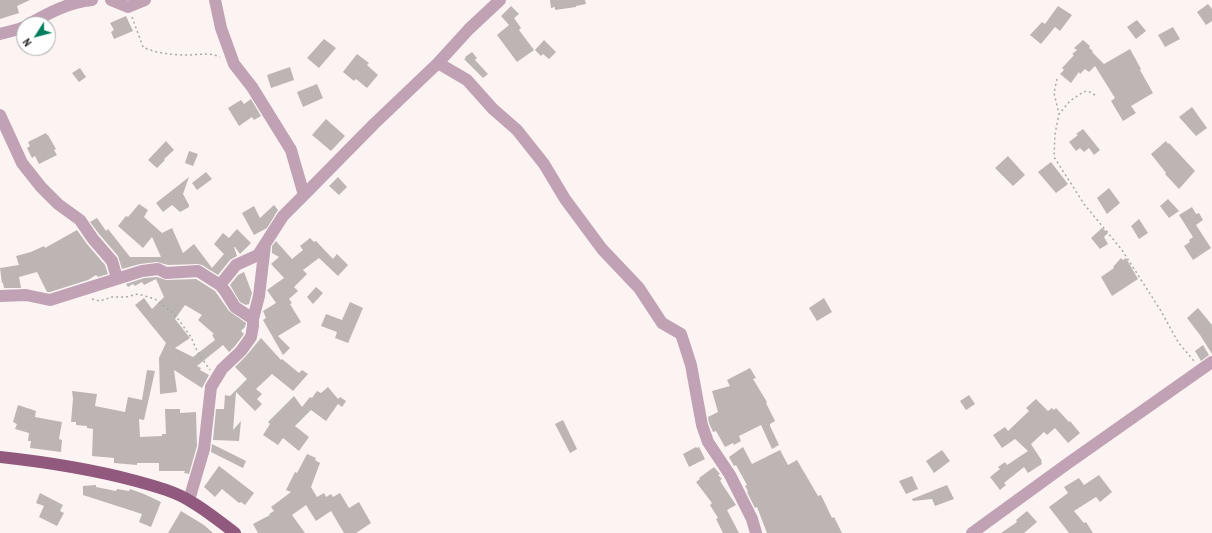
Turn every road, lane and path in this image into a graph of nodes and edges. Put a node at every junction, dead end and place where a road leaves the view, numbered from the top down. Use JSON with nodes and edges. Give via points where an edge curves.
{"nodes":[{"id":1,"x":92,"y":0,"type":"edge"},
{"id":2,"x":111,"y":0,"type":"edge"},
{"id":3,"x":145,"y":0,"type":"edge"},
{"id":4,"x":215,"y":0,"type":"edge"},
{"id":5,"x":500,"y":0,"type":"edge"},
{"id":6,"x":128,"y":6,"type":"junction"},
{"id":7,"x":42,"y":16,"type":"edge"},
{"id":8,"x":16,"y":30,"type":"edge"},
{"id":9,"x":0,"y":34,"type":"edge"},
{"id":10,"x":438,"y":63,"type":"junction"},
{"id":11,"x":234,"y":64,"type":"junction"},
{"id":12,"x":1057,"y":79,"type":"dead end"},
{"id":13,"x":1095,"y":95,"type":"dead end"},
{"id":14,"x":1059,"y":114,"type":"junction"},
{"id":15,"x":0,"y":115,"type":"edge"},
{"id":16,"x":304,"y":195,"type":"junction"},
{"id":17,"x":270,"y":234,"type":"junction"},
{"id":18,"x":117,"y":278,"type":"junction"},
{"id":19,"x":220,"y":285,"type":"junction"},
{"id":20,"x":85,"y":289,"type":"junction"},
{"id":21,"x":0,"y":296,"type":"edge"},
{"id":22,"x":253,"y":319,"type":"junction"},
{"id":23,"x":1212,"y":362,"type":"edge"},
{"id":24,"x":1201,"y":369,"type":"junction"},
{"id":25,"x":211,"y":387,"type":"junction"},
{"id":26,"x":0,"y":458,"type":"edge"},
{"id":27,"x":189,"y":500,"type":"junction"},
{"id":28,"x":235,"y":533,"type":"edge"},
{"id":29,"x":756,"y":533,"type":"edge"},
{"id":30,"x":972,"y":533,"type":"edge"}],
"edges":[{"from":1,"to":7,"type":"street","via":[[54,9]]},
{"from":2,"to":6,"type":"street"},
{"from":3,"to":6,"type":"street"},
{"from":4,"to":11,"type":"street","via":[[221,28]]},
{"from":5,"to":10,"type":"street"},
{"from":6,"to":11,"type":"path","via":[[143,47],[151,51],[186,55],[213,54]]},
{"from":8,"to":9,"type":"street"},
{"from":10,"to":16,"type":"street"},
{"from":10,"to":29,"type":"street","via":[[468,80],[493,109],[517,130],[544,164],[565,199],[602,249],[639,288],[662,323],[681,334],[691,365],[702,425],[708,442],[730,475],[752,519]]},
{"from":11,"to":16,"type":"street","via":[[252,87],[291,150]]},
{"from":12,"to":14,"type":"path","via":[[1054,93]]},
{"from":13,"to":14,"type":"path","via":[[1088,91],[1083,92],[1070,101]]},
{"from":14,"to":24,"type":"path","via":[[1054,157],[1084,204],[1122,250],[1178,342]]},
{"from":15,"to":18,"type":"street","via":[[22,163],[58,204],[80,220],[112,261]]},
{"from":16,"to":17,"type":"street","via":[[283,216]]},
{"from":17,"to":19,"type":"street","via":[[258,255],[236,265]]},
{"from":17,"to":22,"type":"street","via":[[265,244],[260,296]]},
{"from":18,"to":19,"type":"street","via":[[142,270],[198,270]]},
{"from":18,"to":20,"type":"street"},
{"from":19,"to":22,"type":"street","via":[[236,307]]},
{"from":20,"to":21,"type":"street","via":[[50,300],[26,295]]},
{"from":20,"to":25,"type":"path","via":[[92,299],[100,301],[138,294],[155,299],[174,314],[192,337],[197,351],[211,371]]},
{"from":22,"to":25,"type":"street","via":[[251,337],[222,370]]},
{"from":23,"to":24,"type":"street"},
{"from":24,"to":30,"type":"street"},
{"from":25,"to":27,"type":"street","via":[[204,449]]},
{"from":26,"to":27,"type":"main road","via":[[28,460],[109,474],[145,483]]},
{"from":27,"to":28,"type":"main road"}]}
